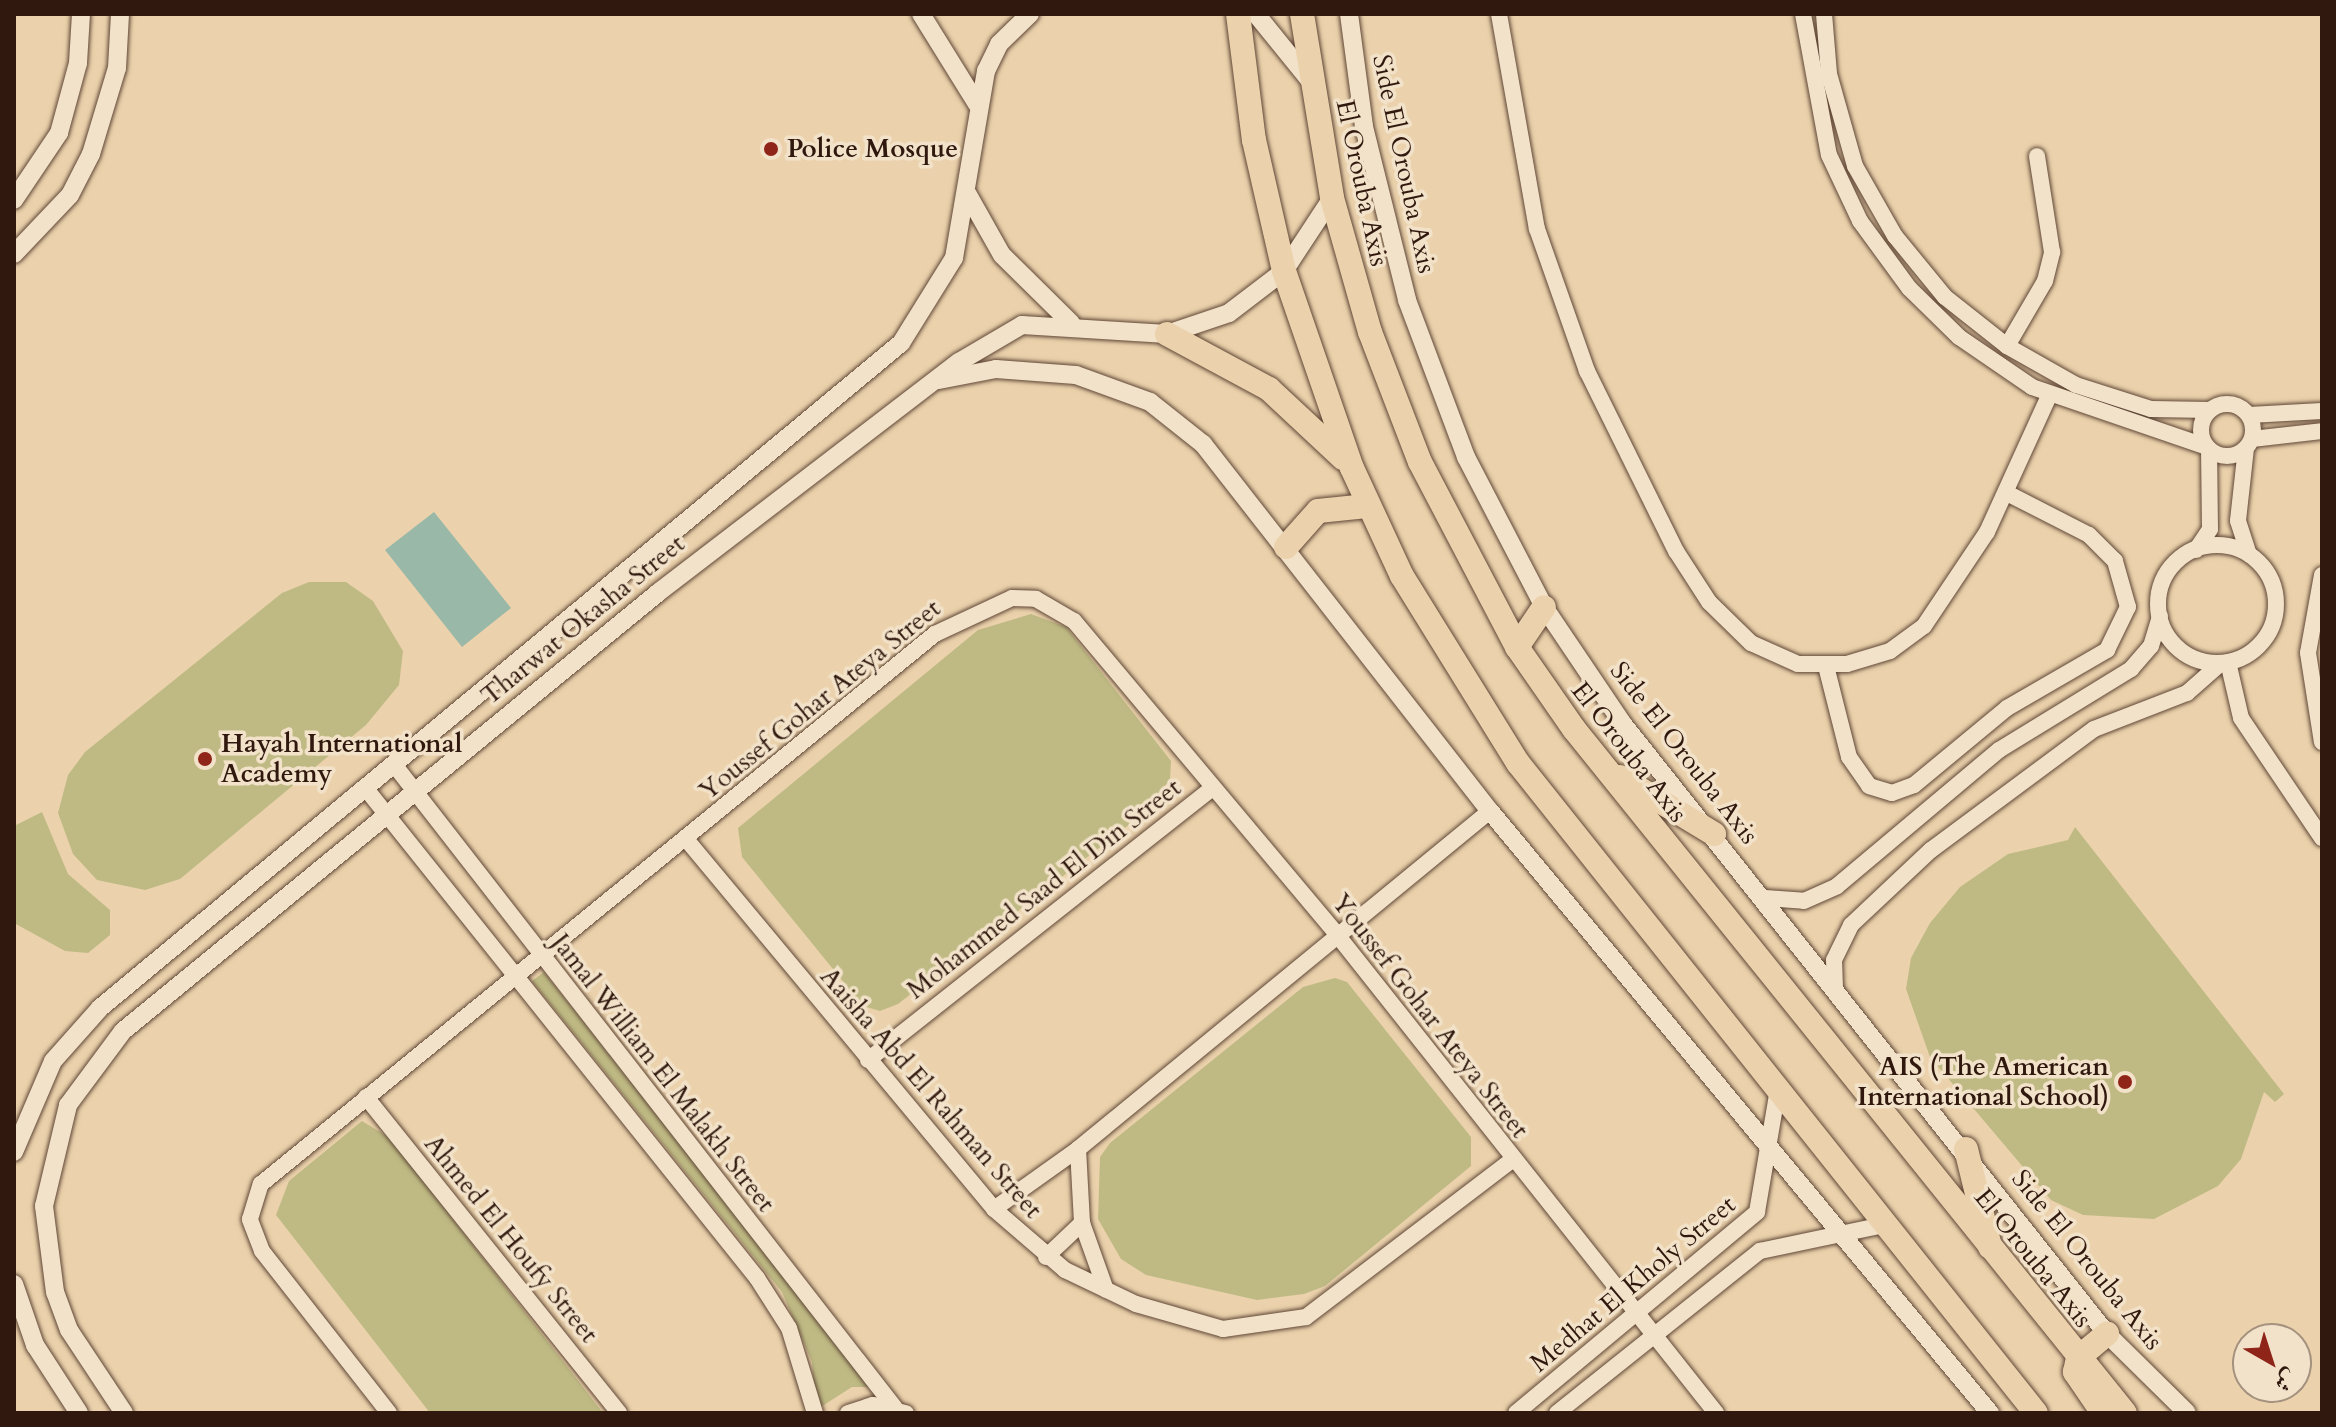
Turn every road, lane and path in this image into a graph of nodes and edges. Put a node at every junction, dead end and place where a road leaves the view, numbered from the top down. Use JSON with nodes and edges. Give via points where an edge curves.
{"nodes":[{"id":1,"x":81,"y":14,"type":"edge"},
{"id":2,"x":120,"y":14,"type":"edge"},
{"id":3,"x":921,"y":14,"type":"edge"},
{"id":4,"x":1030,"y":14,"type":"edge"},
{"id":5,"x":1238,"y":14,"type":"edge"},
{"id":6,"x":1256,"y":14,"type":"edge"},
{"id":7,"x":1302,"y":14,"type":"edge"},
{"id":8,"x":1349,"y":14,"type":"edge"},
{"id":9,"x":1499,"y":14,"type":"edge"},
{"id":10,"x":1803,"y":14,"type":"edge"},
{"id":11,"x":1824,"y":14,"type":"edge"},
{"id":12,"x":1311,"y":82,"type":"junction"},
{"id":13,"x":977,"y":104,"type":"junction"},
{"id":14,"x":2037,"y":156,"type":"dead end"},
{"id":15,"x":967,"y":193,"type":"junction"},
{"id":16,"x":1332,"y":198,"type":"junction"},
{"id":17,"x":14,"y":200,"type":"edge"},
{"id":18,"x":14,"y":254,"type":"edge"},
{"id":19,"x":1284,"y":271,"type":"junction"},
{"id":20,"x":1071,"y":323,"type":"junction"},
{"id":21,"x":1984,"y":330,"type":"junction"},
{"id":22,"x":1167,"y":334,"type":"junction"},
{"id":23,"x":1972,"y":346,"type":"junction"},
{"id":24,"x":2007,"y":346,"type":"junction"},
{"id":25,"x":932,"y":381,"type":"junction"},
{"id":26,"x":2049,"y":396,"type":"junction"},
{"id":27,"x":2210,"y":410,"type":"junction"},
{"id":28,"x":2322,"y":411,"type":"edge"},
{"id":29,"x":2249,"y":415,"type":"junction"},
{"id":30,"x":2317,"y":433,"type":"edge"},
{"id":31,"x":2249,"y":443,"type":"junction"},
{"id":32,"x":2208,"y":448,"type":"junction"},
{"id":33,"x":1352,"y":468,"type":"junction"},
{"id":34,"x":2007,"y":493,"type":"junction"},
{"id":35,"x":1367,"y":506,"type":"junction"},
{"id":36,"x":1286,"y":547,"type":"junction"},
{"id":37,"x":2196,"y":550,"type":"junction"},
{"id":38,"x":2249,"y":554,"type":"junction"},
{"id":39,"x":2322,"y":575,"type":"edge"},
{"id":40,"x":1544,"y":607,"type":"junction"},
{"id":41,"x":2160,"y":616,"type":"junction"},
{"id":42,"x":1517,"y":647,"type":"junction"},
{"id":43,"x":2224,"y":662,"type":"junction"},
{"id":44,"x":1826,"y":666,"type":"junction"},
{"id":45,"x":2322,"y":742,"type":"edge"},
{"id":46,"x":396,"y":767,"type":"junction"},
{"id":47,"x":1605,"y":768,"type":"junction"},
{"id":48,"x":1213,"y":788,"type":"junction"},
{"id":49,"x":367,"y":790,"type":"junction"},
{"id":50,"x":415,"y":790,"type":"junction"},
{"id":51,"x":1490,"y":811,"type":"junction"},
{"id":52,"x":385,"y":813,"type":"junction"},
{"id":53,"x":1714,"y":834,"type":"junction"},
{"id":54,"x":2322,"y":838,"type":"edge"},
{"id":55,"x":686,"y":839,"type":"junction"},
{"id":56,"x":1765,"y":898,"type":"junction"},
{"id":57,"x":196,"y":928,"type":"junction"},
{"id":58,"x":1338,"y":936,"type":"junction"},
{"id":59,"x":176,"y":944,"type":"junction"},
{"id":60,"x":218,"y":952,"type":"junction"},
{"id":61,"x":539,"y":954,"type":"junction"},
{"id":62,"x":197,"y":969,"type":"junction"},
{"id":63,"x":515,"y":972,"type":"junction"},
{"id":64,"x":1835,"y":988,"type":"junction"},
{"id":65,"x":868,"y":1060,"type":"junction"},
{"id":66,"x":1778,"y":1089,"type":"junction"},
{"id":67,"x":366,"y":1097,"type":"junction"},
{"id":68,"x":1768,"y":1146,"type":"junction"},
{"id":69,"x":1078,"y":1149,"type":"junction"},
{"id":70,"x":1966,"y":1149,"type":"junction"},
{"id":71,"x":14,"y":1152,"type":"edge"},
{"id":72,"x":1512,"y":1160,"type":"junction"},
{"id":73,"x":994,"y":1209,"type":"junction"},
{"id":74,"x":1082,"y":1223,"type":"junction"},
{"id":75,"x":1888,"y":1224,"type":"junction"},
{"id":76,"x":1836,"y":1234,"type":"junction"},
{"id":77,"x":1991,"y":1253,"type":"junction"},
{"id":78,"x":1046,"y":1257,"type":"junction"},
{"id":79,"x":14,"y":1284,"type":"edge"},
{"id":80,"x":1106,"y":1290,"type":"junction"},
{"id":81,"x":1638,"y":1314,"type":"junction"},
{"id":82,"x":2107,"y":1334,"type":"junction"},
{"id":83,"x":1654,"y":1335,"type":"junction"},
{"id":84,"x":2078,"y":1358,"type":"junction"},
{"id":85,"x":2007,"y":1373,"type":"junction"},
{"id":86,"x":900,"y":1410,"type":"edge"},
{"id":87,"x":79,"y":1413,"type":"edge"},
{"id":88,"x":124,"y":1413,"type":"edge"},
{"id":89,"x":389,"y":1413,"type":"edge"},
{"id":90,"x":619,"y":1413,"type":"edge"},
{"id":91,"x":815,"y":1413,"type":"edge"},
{"id":92,"x":848,"y":1413,"type":"edge"},
{"id":93,"x":1516,"y":1413,"type":"edge"},
{"id":94,"x":1557,"y":1413,"type":"edge"},
{"id":95,"x":1716,"y":1413,"type":"edge"},
{"id":96,"x":1990,"y":1413,"type":"edge"},
{"id":97,"x":2036,"y":1413,"type":"edge"},
{"id":98,"x":2055,"y":1413,"type":"edge"},
{"id":99,"x":2103,"y":1413,"type":"edge"},
{"id":100,"x":2125,"y":1413,"type":"edge"},
{"id":101,"x":2187,"y":1413,"type":"edge"}],
"edges":[{"from":1,"to":17,"type":"street","via":[[78,63],[59,133]]},
{"from":2,"to":18,"type":"street","via":[[117,68],[88,162],[70,195]]},
{"from":3,"to":13,"type":"street"},
{"from":4,"to":13,"type":"street","name":"Tharwat Okasha Street","via":[[999,44]]},
{"from":5,"to":19,"type":"main road","via":[[1254,140]]},
{"from":6,"to":12,"type":"street"},
{"from":7,"to":12,"type":"main road","name":"El Orouba Axis"},
{"from":8,"to":40,"type":"street","name":"Side El Orouba Axis","via":[[1364,127],[1407,300],[1466,457]]},
{"from":9,"to":44,"type":"street","via":[[1537,229],[1581,357],[1638,483],[1731,626],[1773,656]]},
{"from":10,"to":23,"type":"street","via":[[1822,133],[1847,197],[1909,288]]},
{"from":11,"to":21,"type":"street","via":[[1832,85],[1861,178],[1910,257]]},
{"from":12,"to":16,"type":"main road","name":"El Orouba Axis"},
{"from":13,"to":15,"type":"street","name":"Tharwat Okasha Street"},
{"from":14,"to":24,"type":"street","via":[[2052,252],[2045,281]]},
{"from":15,"to":20,"type":"street","via":[[1002,255]]},
{"from":15,"to":46,"type":"street","name":"Tharwat Okasha Street","via":[[943,286],[892,352]]},
{"from":16,"to":19,"type":"street","name":"Tharwat Okasha Street"},
{"from":16,"to":42,"type":"main road","name":"El Orouba Axis","via":[[1370,332],[1420,462]]},
{"from":19,"to":22,"type":"street","name":"Tharwat Okasha Street","via":[[1229,313]]},
{"from":19,"to":33,"type":"main road"},
{"from":20,"to":22,"type":"street","name":"Tharwat Okasha Street"},
{"from":20,"to":25,"type":"street","name":"Tharwat Okasha Street","via":[[1022,325]]},
{"from":21,"to":23,"type":"street"},
{"from":21,"to":24,"type":"street"},
{"from":22,"to":33,"type":"main road","via":[[1269,389]]},
{"from":23,"to":26,"type":"street"},
{"from":24,"to":27,"type":"street","via":[[2126,403],[2177,414]]},
{"from":25,"to":36,"type":"street","via":[[1031,368],[1108,384],[1150,402],[1203,444]]},
{"from":25,"to":50,"type":"street","name":"Tharwat Okasha Street"},
{"from":26,"to":32,"type":"street"},
{"from":26,"to":34,"type":"street"},
{"from":27,"to":29,"type":"street","via":[[2230,404]]},
{"from":27,"to":32,"type":"street","via":[[2201,428]]},
{"from":28,"to":29,"type":"street"},
{"from":29,"to":31,"type":"street"},
{"from":30,"to":31,"type":"street"},
{"from":31,"to":32,"type":"street","via":[[2228,456]]},
{"from":31,"to":38,"type":"street","via":[[2238,521]]},
{"from":32,"to":37,"type":"street","via":[[2210,529]]},
{"from":33,"to":35,"type":"main road"},
{"from":34,"to":44,"type":"street","via":[[1924,626],[1871,660]]},
{"from":34,"to":44,"type":"street","via":[[2089,535],[2115,561],[2128,607],[2107,650],[2007,708],[1914,785],[1892,793],[1869,786],[1853,765],[1835,722]]},
{"from":35,"to":36,"type":"main road","via":[[1318,511]]},
{"from":35,"to":66,"type":"main road","via":[[1437,636],[1518,763]]},
{"from":36,"to":51,"type":"street"},
{"from":37,"to":38,"type":"street","via":[[2217,545]]},
{"from":37,"to":41,"type":"street","via":[[2169,571]]},
{"from":38,"to":43,"type":"street","via":[[2270,577],[2273,623],[2256,649]]},
{"from":39,"to":45,"type":"street","via":[[2308,653]]},
{"from":40,"to":42,"type":"main road"},
{"from":40,"to":53,"type":"street","name":"Side El Orouba Axis","via":[[1623,724]]},
{"from":41,"to":43,"type":"street","via":[[2177,647]]},
{"from":41,"to":56,"type":"street","via":[[2151,646],[2131,669],[1999,750],[1837,886],[1804,901]]},
{"from":42,"to":47,"type":"main road","name":"El Orouba Axis"},
{"from":43,"to":54,"type":"street","via":[[2241,718]]},
{"from":43,"to":64,"type":"street","via":[[2187,693],[2094,729],[1931,850],[1851,925],[1834,960]]},
{"from":46,"to":49,"type":"street","name":"Tharwat Okasha Street"},
{"from":46,"to":50,"type":"street","name":"Jamal William El Malakh Street"},
{"from":47,"to":53,"type":"main road"},
{"from":47,"to":77,"type":"main road","name":"El Orouba Axis"},
{"from":48,"to":55,"type":"street","name":"Youssef Gohar Ateya Street","via":[[1074,621],[1036,599],[1012,598],[935,634]]},
{"from":48,"to":58,"type":"street","name":"Youssef Gohar Ateya Street"},
{"from":48,"to":65,"type":"street","name":"Mohammed Saad El Din Street"},
{"from":49,"to":52,"type":"street","name":"Jamal William El Malakh Street"},
{"from":49,"to":57,"type":"street","name":"Tharwat Okasha Street"},
{"from":50,"to":52,"type":"street","name":"Tharwat Okasha Street"},
{"from":50,"to":61,"type":"street","name":"Jamal William El Malakh Street"},
{"from":51,"to":58,"type":"street"},
{"from":51,"to":68,"type":"street"},
{"from":52,"to":60,"type":"street","name":"Tharwat Okasha Street"},
{"from":52,"to":63,"type":"street","name":"Jamal William El Malakh Street"},
{"from":53,"to":56,"type":"street","name":"Side El Orouba Axis"},
{"from":55,"to":61,"type":"street","name":"Youssef Gohar Ateya Street"},
{"from":55,"to":65,"type":"street","name":"Aaisha Abd El Rahman Street"},
{"from":56,"to":64,"type":"street","name":"Side El Orouba Axis"},
{"from":57,"to":59,"type":"street","name":"Tharwat Okasha Street"},
{"from":57,"to":60,"type":"street"},
{"from":58,"to":69,"type":"street"},
{"from":58,"to":72,"type":"street","name":"Youssef Gohar Ateya Street"},
{"from":59,"to":62,"type":"street"},
{"from":59,"to":71,"type":"street","name":"Tharwat Okasha Street","via":[[77,1029],[34,1094]]},
{"from":60,"to":62,"type":"street","name":"Tharwat Okasha Street"},
{"from":61,"to":63,"type":"street","name":"Youssef Gohar Ateya Street"},
{"from":61,"to":86,"type":"street","name":"Jamal William El Malakh Street"},
{"from":62,"to":88,"type":"street","name":"Tharwat Okasha Street","via":[[123,1031],[86,1076],[56,1133],[49,1167],[44,1217],[55,1292],[82,1352]]},
{"from":63,"to":67,"type":"street","name":"Youssef Gohar Ateya Street"},
{"from":63,"to":91,"type":"street","name":"Jamal William El Malakh Street","via":[[774,1301],[803,1361]]},
{"from":64,"to":70,"type":"street","name":"Side El Orouba Axis"},
{"from":65,"to":73,"type":"street","name":"Aaisha Abd El Rahman Street"},
{"from":66,"to":68,"type":"street","name":"Medhat El Kholy Street"},
{"from":66,"to":75,"type":"main road"},
{"from":67,"to":89,"type":"street","name":"Youssef Gohar Ateya Street","via":[[278,1165],[261,1184],[250,1219],[270,1262]]},
{"from":67,"to":90,"type":"street","name":"Ahmed El Houfy Street"},
{"from":68,"to":76,"type":"street"},
{"from":68,"to":81,"type":"street","name":"Medhat El Kholy Street","via":[[1767,1184],[1757,1212]]},
{"from":69,"to":73,"type":"street"},
{"from":69,"to":74,"type":"street"},
{"from":70,"to":77,"type":"main road"},
{"from":70,"to":82,"type":"street","name":"Side El Orouba Axis"},
{"from":72,"to":80,"type":"street","name":"Aaisha Abd El Rahman Street","via":[[1338,1300],[1282,1326],[1223,1329]]},
{"from":72,"to":81,"type":"street","name":"Youssef Gohar Ateya Street"},
{"from":73,"to":78,"type":"street","name":"Aaisha Abd El Rahman Street"},
{"from":74,"to":78,"type":"street"},
{"from":74,"to":80,"type":"street"},
{"from":75,"to":76,"type":"street","name":"Medhat El Kholy Street"},
{"from":75,"to":85,"type":"main road"},
{"from":76,"to":83,"type":"street","name":"Medhat El Kholy Street","via":[[1774,1243]]},
{"from":76,"to":96,"type":"street"},
{"from":77,"to":84,"type":"main road","name":"El Orouba Axis"},
{"from":78,"to":80,"type":"street","name":"Aaisha Abd El Rahman Street"},
{"from":79,"to":87,"type":"street","via":[[35,1345]]},
{"from":81,"to":83,"type":"street","name":"Youssef Gohar Ateya Street"},
{"from":81,"to":93,"type":"street","name":"Medhat El Kholy Street"},
{"from":82,"to":84,"type":"main road"},
{"from":82,"to":101,"type":"street","name":"Side El Orouba Axis"},
{"from":83,"to":94,"type":"street","name":"Medhat El Kholy Street"},
{"from":83,"to":95,"type":"street","name":"Youssef Gohar Ateya Street"},
{"from":84,"to":99,"type":"main road","via":[[2078,1385]]},
{"from":84,"to":100,"type":"main road","name":"El Orouba Axis"},
{"from":85,"to":97,"type":"main road"},
{"from":85,"to":98,"type":"main road"},
{"from":86,"to":92,"type":"street"}]}
